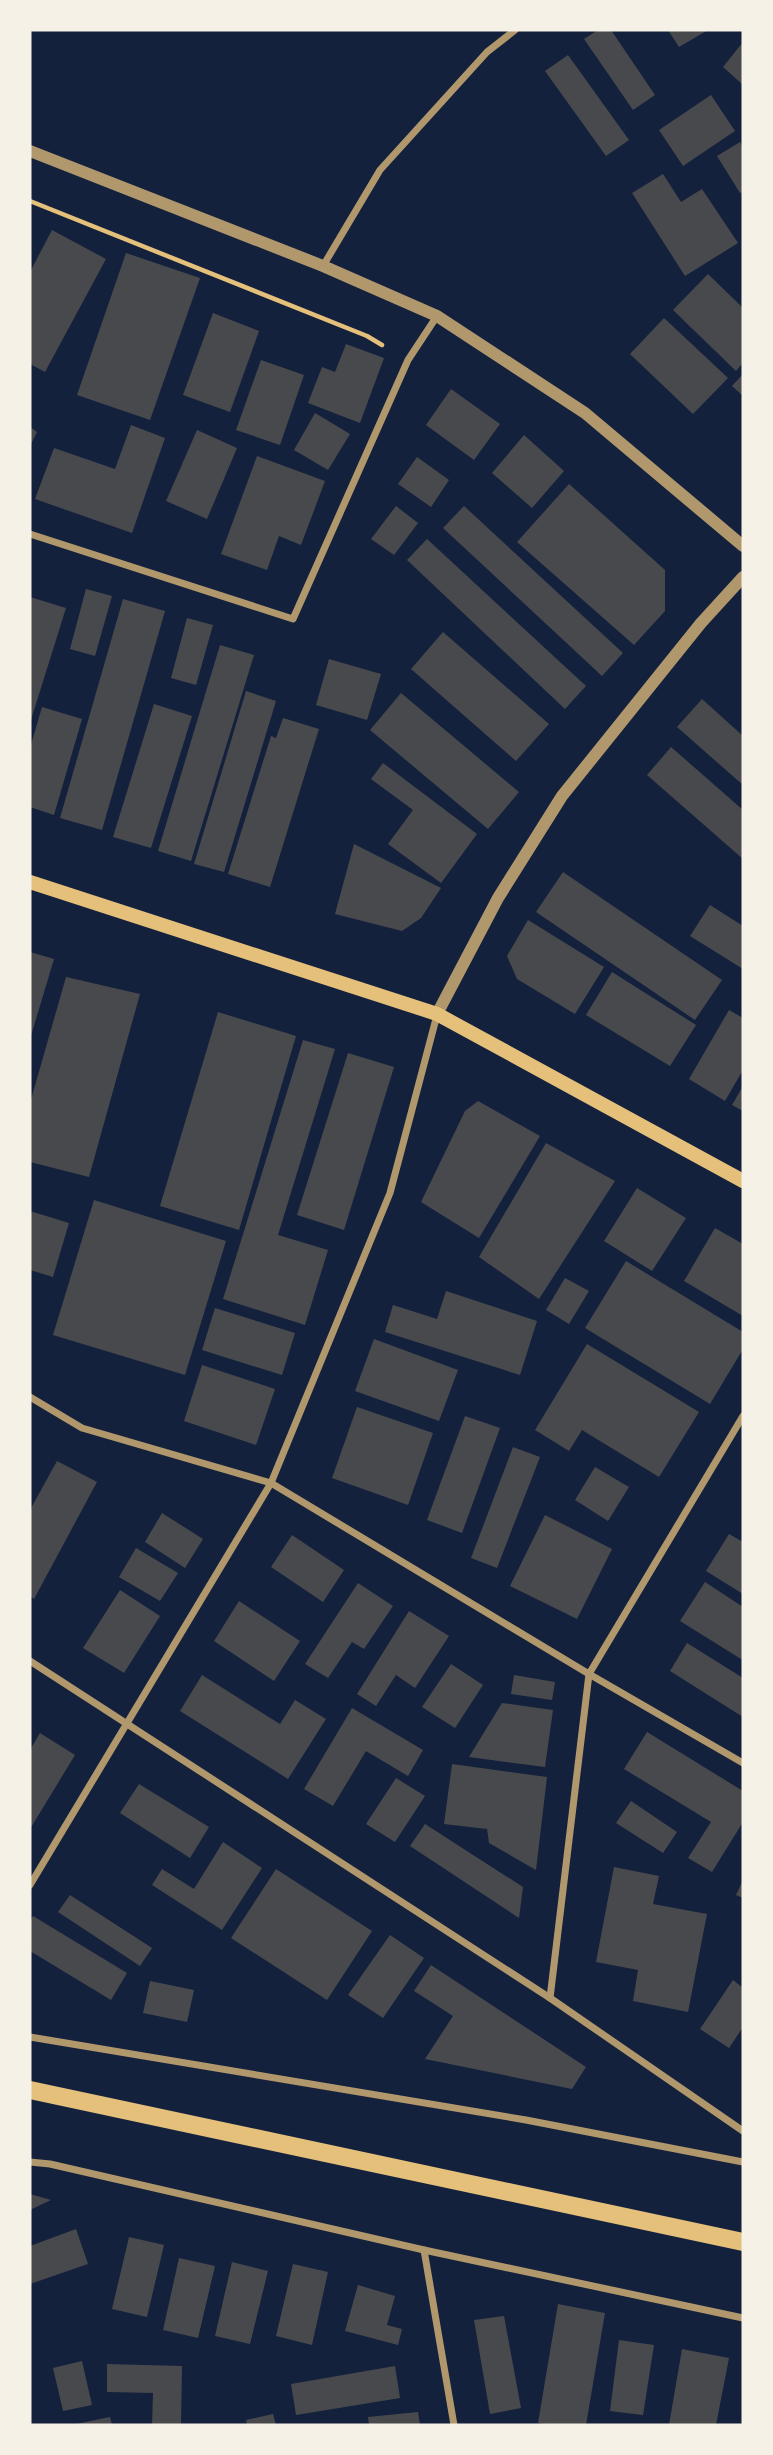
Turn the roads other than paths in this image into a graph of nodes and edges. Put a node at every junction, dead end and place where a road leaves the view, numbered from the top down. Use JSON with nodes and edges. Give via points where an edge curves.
{"nodes":[{"id":1,"x":515,"y":30,"type":"edge"},
{"id":2,"x":30,"y":151,"type":"edge"},
{"id":3,"x":323,"y":266,"type":"junction"},
{"id":4,"x":437,"y":316,"type":"junction"},
{"id":5,"x":30,"y":534,"type":"edge"},
{"id":6,"x":743,"y":546,"type":"edge"},
{"id":7,"x":743,"y":577,"type":"edge"},
{"id":8,"x":30,"y":882,"type":"edge"},
{"id":9,"x":437,"y":1014,"type":"junction"},
{"id":10,"x":743,"y":1181,"type":"edge"},
{"id":11,"x":30,"y":1397,"type":"edge"},
{"id":12,"x":743,"y":1416,"type":"edge"},
{"id":13,"x":271,"y":1483,"type":"junction"},
{"id":14,"x":30,"y":1661,"type":"edge"},
{"id":15,"x":589,"y":1674,"type":"junction"},
{"id":16,"x":126,"y":1724,"type":"junction"},
{"id":17,"x":743,"y":1763,"type":"edge"},
{"id":18,"x":30,"y":1885,"type":"edge"},
{"id":19,"x":550,"y":1998,"type":"junction"},
{"id":20,"x":30,"y":2037,"type":"edge"},
{"id":21,"x":30,"y":2090,"type":"edge"},
{"id":22,"x":743,"y":2131,"type":"edge"},
{"id":23,"x":30,"y":2162,"type":"edge"},
{"id":24,"x":743,"y":2162,"type":"edge"},
{"id":25,"x":743,"y":2242,"type":"edge"},
{"id":26,"x":424,"y":2250,"type":"junction"},
{"id":27,"x":743,"y":2318,"type":"edge"},
{"id":28,"x":453,"y":2425,"type":"edge"}],
"edges":[{"from":1,"to":3,"type":"street","via":[[486,52],[380,170]]},
{"from":2,"to":3,"type":"street"},
{"from":3,"to":4,"type":"street"},
{"from":4,"to":5,"type":"street","via":[[408,360],[293,619]]},
{"from":4,"to":6,"type":"street","via":[[585,413]]},
{"from":7,"to":9,"type":"street","via":[[562,796],[498,898]]},
{"from":8,"to":9,"type":"main road"},
{"from":9,"to":10,"type":"main road"},
{"from":9,"to":13,"type":"street","via":[[390,1193]]},
{"from":11,"to":13,"type":"street","via":[[82,1428]]},
{"from":12,"to":15,"type":"street"},
{"from":13,"to":15,"type":"street"},
{"from":13,"to":16,"type":"street"},
{"from":14,"to":16,"type":"street"},
{"from":15,"to":17,"type":"street"},
{"from":15,"to":19,"type":"street"},
{"from":16,"to":18,"type":"street"},
{"from":16,"to":19,"type":"street"},
{"from":19,"to":22,"type":"street"},
{"from":20,"to":24,"type":"street","via":[[526,2120]]},
{"from":21,"to":25,"type":"main road"},
{"from":23,"to":26,"type":"street"},
{"from":26,"to":27,"type":"street"},
{"from":26,"to":28,"type":"street"}]}
